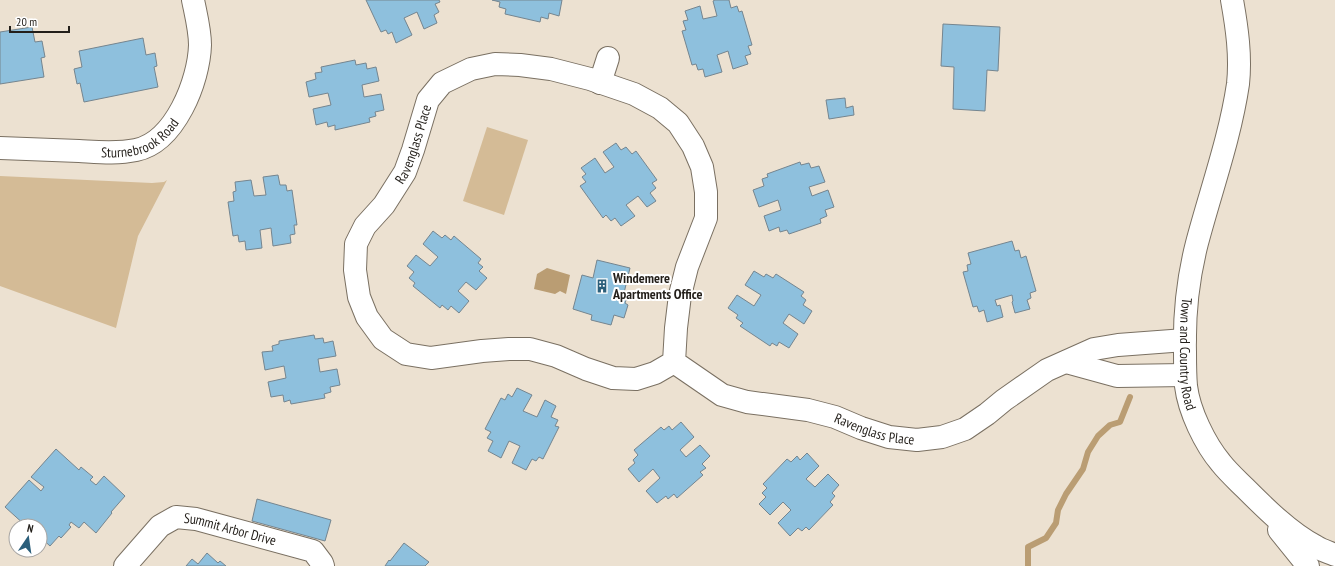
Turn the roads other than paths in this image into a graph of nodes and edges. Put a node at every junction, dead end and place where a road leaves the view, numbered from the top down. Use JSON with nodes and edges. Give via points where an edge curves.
{"nodes":[{"id":1,"x":193,"y":0,"type":"edge"},
{"id":2,"x":1232,"y":0,"type":"edge"},
{"id":3,"x":608,"y":58,"type":"dead end"},
{"id":4,"x":600,"y":83,"type":"junction"},
{"id":5,"x":0,"y":148,"type":"edge"},
{"id":6,"x":1185,"y":340,"type":"junction"},
{"id":7,"x":674,"y":362,"type":"junction"},
{"id":8,"x":1066,"y":362,"type":"junction"},
{"id":9,"x":1185,"y":375,"type":"junction"},
{"id":10,"x":1250,"y":493,"type":"junction"},
{"id":11,"x":1335,"y":556,"type":"edge"},
{"id":12,"x":125,"y":566,"type":"edge"},
{"id":13,"x":323,"y":566,"type":"edge"},
{"id":14,"x":1308,"y":566,"type":"edge"}],
"edges":[{"from":1,"to":5,"type":"street","name":"Sturnebrook Road","via":[[200,45],[196,73],[177,117],[166,132],[152,144],[137,150],[114,153]]},
{"from":2,"to":6,"type":"street","name":"Town and Country Road","via":[[1239,57],[1238,84],[1194,258],[1186,309]]},
{"from":3,"to":4,"type":"street"},
{"from":4,"to":7,"type":"street","name":"Ravenglass Place","via":[[634,94],[660,108],[678,123],[694,146],[702,167],[706,192],[706,218],[687,268],[680,295]]},
{"from":4,"to":7,"type":"street","name":"Ravenglass Place","via":[[551,68],[495,64],[471,69],[442,83],[428,100],[405,172],[384,204],[365,226],[356,244],[355,270],[359,297],[367,317],[383,339],[406,354],[431,358],[509,348],[530,349],[613,378],[636,379]]},
{"from":6,"to":8,"type":"street","name":"Ravenglass Place","via":[[1094,349]]},
{"from":6,"to":9,"type":"street","name":"Town and Country Road"},
{"from":7,"to":8,"type":"street","name":"Ravenglass Place","via":[[722,396],[746,402],[808,410],[889,437],[917,440],[942,437],[965,429],[1047,370]]},
{"from":8,"to":9,"type":"street","via":[[1117,376]]},
{"from":9,"to":10,"type":"street","name":"Town and Country Road","via":[[1193,412],[1208,444],[1221,464]]},
{"from":10,"to":11,"type":"street","name":"Town and Country Road","via":[[1314,546]]},
{"from":10,"to":14,"type":"street"},
{"from":12,"to":13,"type":"street","name":"Summit Arbor Drive","via":[[160,526],[176,517],[196,519],[313,551]]}]}
